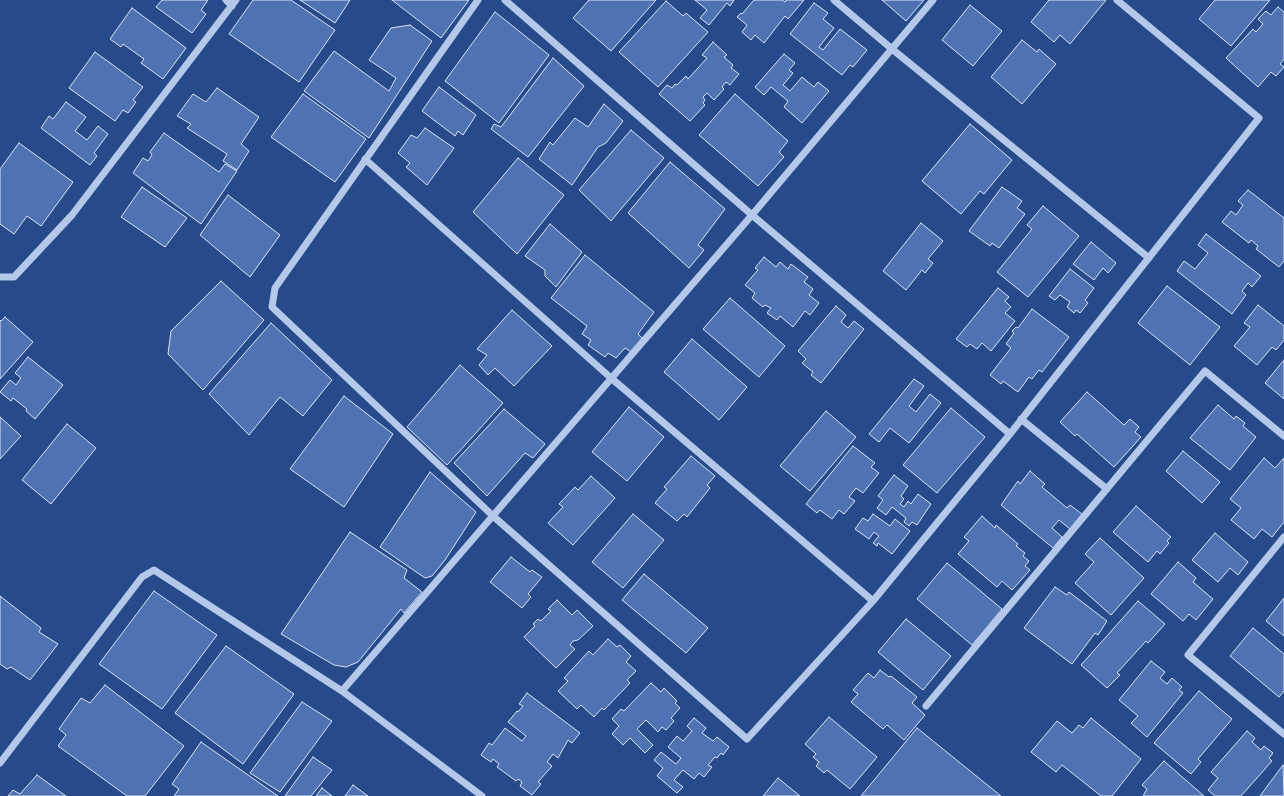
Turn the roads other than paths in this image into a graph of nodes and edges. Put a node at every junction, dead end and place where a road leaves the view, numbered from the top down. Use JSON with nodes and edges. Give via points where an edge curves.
{"nodes":[{"id":1,"x":226,"y":0,"type":"edge"},
{"id":2,"x":478,"y":0,"type":"edge"},
{"id":3,"x":505,"y":0,"type":"edge"},
{"id":4,"x":834,"y":0,"type":"edge"},
{"id":5,"x":933,"y":0,"type":"edge"},
{"id":6,"x":1117,"y":0,"type":"edge"},
{"id":7,"x":234,"y":3,"type":"edge"},
{"id":8,"x":892,"y":49,"type":"junction"},
{"id":9,"x":365,"y":160,"type":"junction"},
{"id":10,"x":752,"y":215,"type":"junction"},
{"id":11,"x":1149,"y":258,"type":"junction"},
{"id":12,"x":0,"y":277,"type":"edge"},
{"id":13,"x":611,"y":378,"type":"junction"},
{"id":14,"x":1021,"y":420,"type":"junction"},
{"id":15,"x":1010,"y":434,"type":"junction"},
{"id":16,"x":1284,"y":436,"type":"edge"},
{"id":17,"x":1107,"y":489,"type":"junction"},
{"id":18,"x":493,"y":516,"type":"junction"},
{"id":19,"x":1284,"y":537,"type":"edge"},
{"id":20,"x":873,"y":601,"type":"junction"},
{"id":21,"x":342,"y":691,"type":"junction"},
{"id":22,"x":926,"y":706,"type":"dead end"},
{"id":23,"x":1284,"y":734,"type":"edge"},
{"id":24,"x":0,"y":763,"type":"edge"},
{"id":25,"x":482,"y":796,"type":"edge"}],
"edges":[{"from":1,"to":7,"type":"street"},
{"from":2,"to":9,"type":"street"},
{"from":3,"to":10,"type":"street"},
{"from":4,"to":8,"type":"street"},
{"from":5,"to":8,"type":"street"},
{"from":6,"to":11,"type":"street","via":[[1260,118]]},
{"from":7,"to":12,"type":"street","via":[[72,215],[14,277]]},
{"from":8,"to":10,"type":"street"},
{"from":8,"to":11,"type":"street"},
{"from":9,"to":13,"type":"street"},
{"from":9,"to":18,"type":"street","via":[[275,288],[272,308]]},
{"from":10,"to":13,"type":"street"},
{"from":10,"to":15,"type":"street"},
{"from":11,"to":14,"type":"street"},
{"from":13,"to":18,"type":"street"},
{"from":13,"to":20,"type":"street"},
{"from":14,"to":15,"type":"street"},
{"from":14,"to":17,"type":"street"},
{"from":15,"to":20,"type":"street"},
{"from":16,"to":17,"type":"street","via":[[1205,371]]},
{"from":17,"to":22,"type":"street"},
{"from":18,"to":20,"type":"street","via":[[747,739]]},
{"from":18,"to":21,"type":"street"},
{"from":19,"to":23,"type":"street","via":[[1188,655]]},
{"from":21,"to":24,"type":"street","via":[[154,570],[142,577]]},
{"from":21,"to":25,"type":"street"}]}
